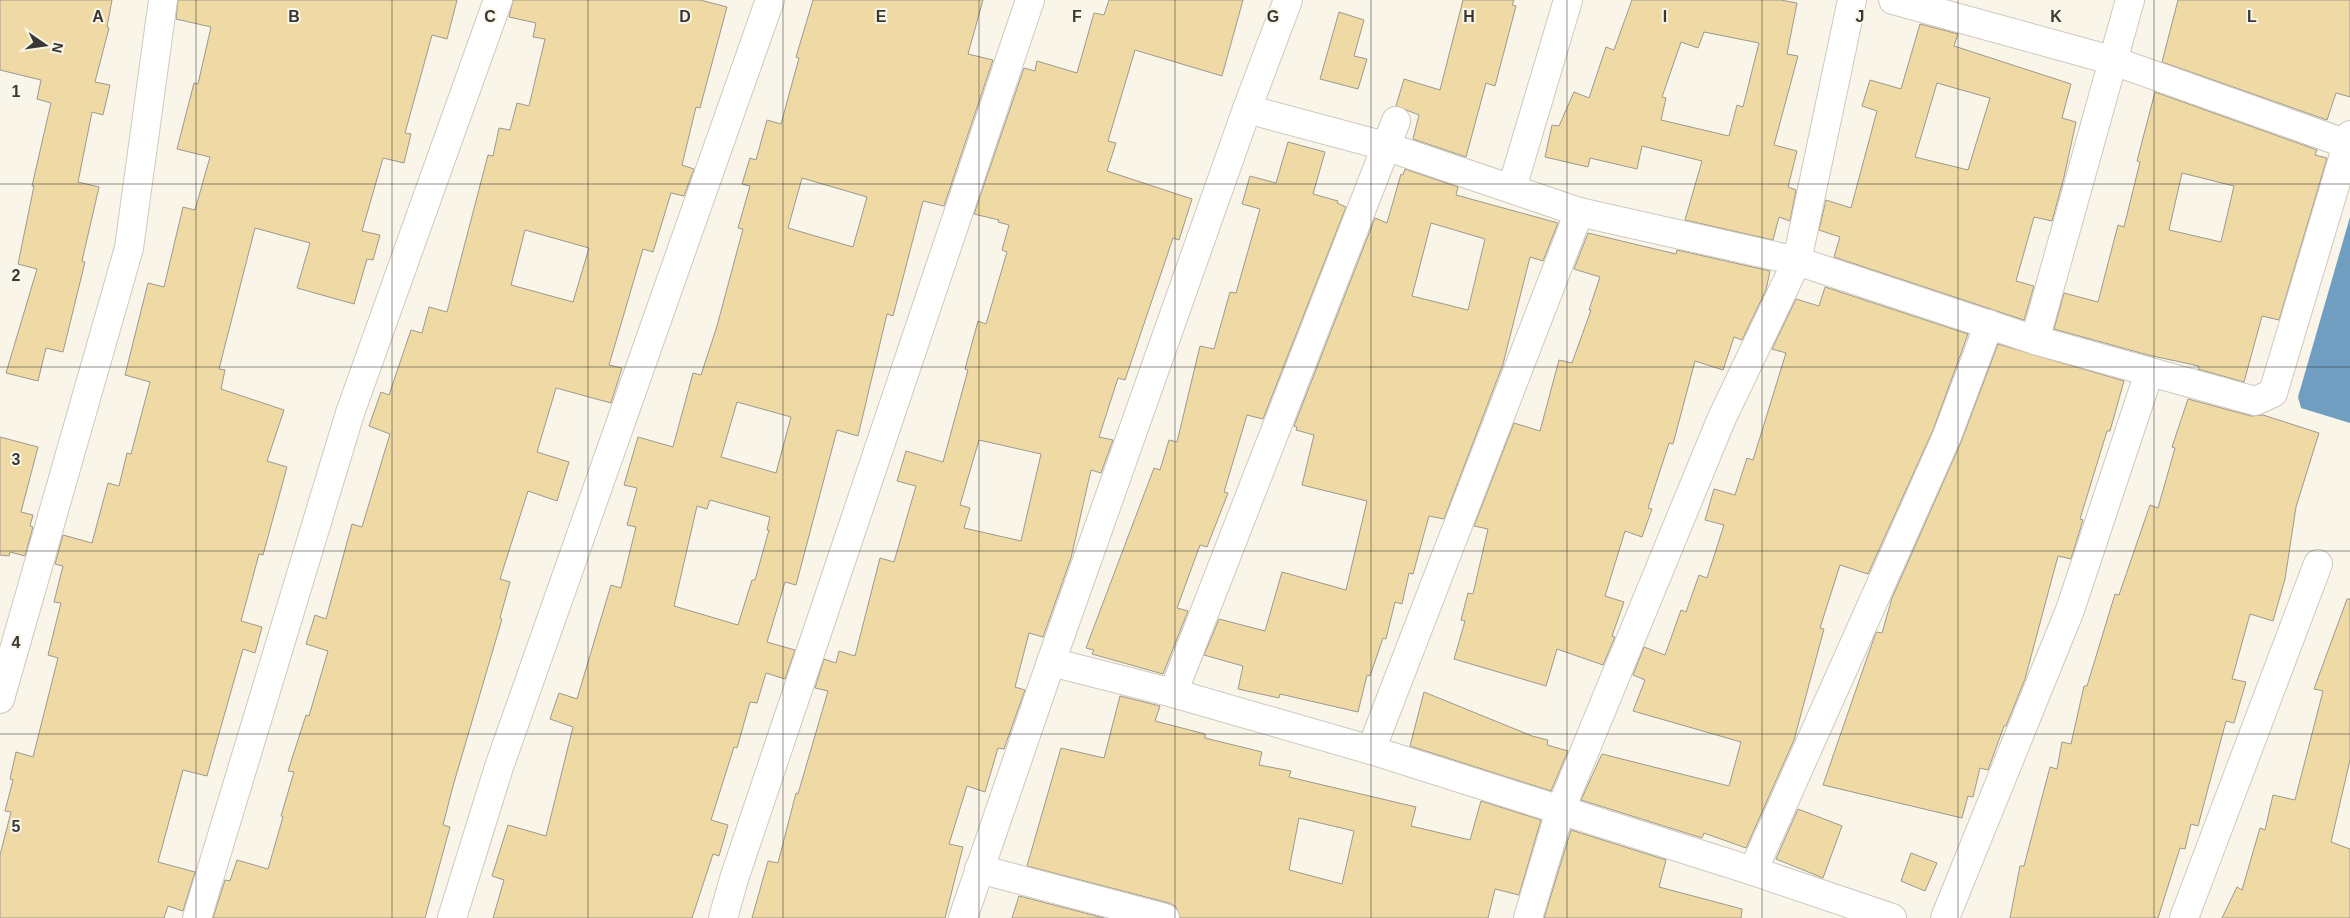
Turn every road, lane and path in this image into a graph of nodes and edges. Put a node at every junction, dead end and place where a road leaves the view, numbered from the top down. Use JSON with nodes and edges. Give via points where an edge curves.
{"nodes":[{"id":1,"x":163,"y":0,"type":"edge"},
{"id":2,"x":498,"y":0,"type":"edge"},
{"id":3,"x":770,"y":0,"type":"edge"},
{"id":4,"x":1030,"y":0,"type":"edge"},
{"id":5,"x":1288,"y":0,"type":"edge"},
{"id":6,"x":1568,"y":0,"type":"edge"},
{"id":7,"x":1852,"y":0,"type":"edge"},
{"id":8,"x":1893,"y":0,"type":"edge"},
{"id":9,"x":2130,"y":0,"type":"edge"},
{"id":10,"x":2111,"y":60,"type":"junction"},
{"id":11,"x":1247,"y":109,"type":"junction"},
{"id":12,"x":1396,"y":120,"type":"dead end"},
{"id":13,"x":2349,"y":142,"type":"edge"},
{"id":14,"x":1385,"y":146,"type":"junction"},
{"id":15,"x":1512,"y":188,"type":"junction"},
{"id":16,"x":1579,"y":212,"type":"junction"},
{"id":17,"x":1797,"y":261,"type":"junction"},
{"id":18,"x":1988,"y":324,"type":"junction"},
{"id":19,"x":2035,"y":340,"type":"junction"},
{"id":20,"x":2148,"y":373,"type":"junction"},
{"id":21,"x":2318,"y":564,"type":"dead end"},
{"id":22,"x":1051,"y":662,"type":"junction"},
{"id":23,"x":1173,"y":693,"type":"junction"},
{"id":24,"x":0,"y":699,"type":"edge"},
{"id":25,"x":1372,"y":750,"type":"junction"},
{"id":26,"x":1560,"y":811,"type":"junction"},
{"id":27,"x":979,"y":869,"type":"junction"},
{"id":28,"x":1753,"y":871,"type":"junction"},
{"id":29,"x":197,"y":918,"type":"edge"},
{"id":30,"x":452,"y":918,"type":"edge"},
{"id":31,"x":723,"y":918,"type":"edge"},
{"id":32,"x":963,"y":918,"type":"edge"},
{"id":33,"x":1165,"y":918,"type":"edge"},
{"id":34,"x":1528,"y":918,"type":"edge"},
{"id":35,"x":1892,"y":918,"type":"edge"},
{"id":36,"x":1945,"y":918,"type":"edge"},
{"id":37,"x":2184,"y":918,"type":"edge"}],
"edges":[{"from":1,"to":24,"type":"street","via":[[129,248]]},
{"from":2,"to":29,"type":"street","via":[[350,413]]},
{"from":3,"to":30,"type":"street","via":[[499,767]]},
{"from":4,"to":31,"type":"street"},
{"from":5,"to":11,"type":"street"},
{"from":6,"to":15,"type":"street"},
{"from":7,"to":17,"type":"street"},
{"from":8,"to":10,"type":"street"},
{"from":9,"to":10,"type":"street"},
{"from":10,"to":13,"type":"street"},
{"from":10,"to":19,"type":"street"},
{"from":11,"to":14,"type":"street"},
{"from":11,"to":22,"type":"street"},
{"from":12,"to":14,"type":"street"},
{"from":13,"to":20,"type":"street","via":[[2273,393],[2255,401]]},
{"from":14,"to":15,"type":"street"},
{"from":14,"to":23,"type":"street"},
{"from":15,"to":16,"type":"street"},
{"from":16,"to":17,"type":"street"},
{"from":16,"to":25,"type":"street"},
{"from":17,"to":18,"type":"street"},
{"from":17,"to":26,"type":"street","via":[[1721,420]]},
{"from":18,"to":19,"type":"street"},
{"from":18,"to":28,"type":"street","via":[[1947,436]]},
{"from":19,"to":20,"type":"street"},
{"from":20,"to":36,"type":"street","via":[[2070,610]]},
{"from":21,"to":37,"type":"street"},
{"from":22,"to":23,"type":"street"},
{"from":22,"to":27,"type":"street"},
{"from":23,"to":25,"type":"street"},
{"from":25,"to":26,"type":"street"},
{"from":26,"to":28,"type":"street"},
{"from":26,"to":34,"type":"street"},
{"from":27,"to":32,"type":"street"},
{"from":27,"to":33,"type":"street"},
{"from":28,"to":35,"type":"street"}]}
